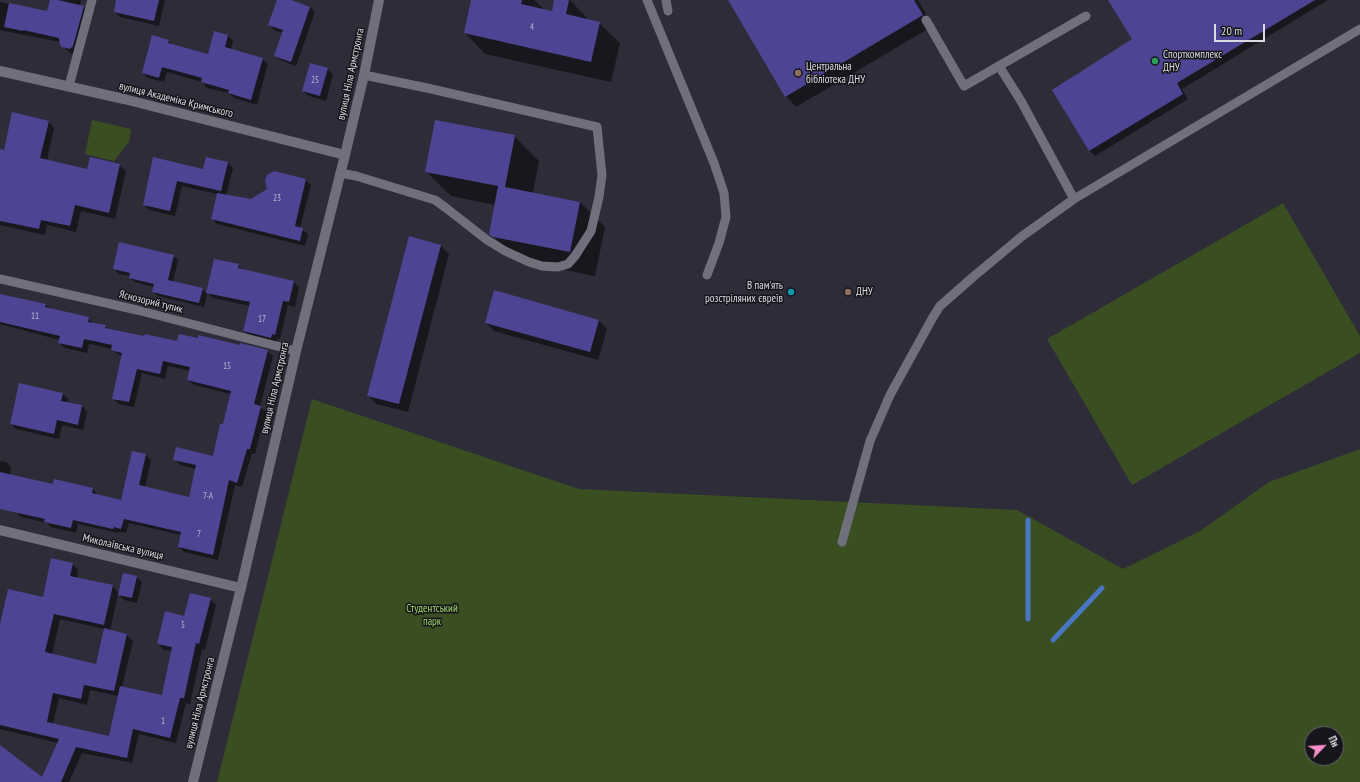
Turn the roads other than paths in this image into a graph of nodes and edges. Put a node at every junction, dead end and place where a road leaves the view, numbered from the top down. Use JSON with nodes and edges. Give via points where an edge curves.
{"nodes":[{"id":1,"x":92,"y":0,"type":"edge"},
{"id":2,"x":379,"y":0,"type":"edge"},
{"id":3,"x":647,"y":0,"type":"edge"},
{"id":4,"x":666,"y":0,"type":"edge"},
{"id":5,"x":668,"y":11,"type":"dead end"},
{"id":6,"x":1086,"y":16,"type":"dead end"},
{"id":7,"x":926,"y":20,"type":"dead end"},
{"id":8,"x":1360,"y":29,"type":"edge"},
{"id":9,"x":999,"y":66,"type":"junction"},
{"id":10,"x":0,"y":71,"type":"edge"},
{"id":11,"x":364,"y":75,"type":"junction"},
{"id":12,"x":69,"y":86,"type":"junction"},
{"id":13,"x":345,"y":155,"type":"junction"},
{"id":14,"x":340,"y":173,"type":"junction"},
{"id":15,"x":1074,"y":199,"type":"junction"},
{"id":16,"x":706,"y":276,"type":"dead end"},
{"id":17,"x":0,"y":280,"type":"edge"},
{"id":18,"x":296,"y":351,"type":"junction"},
{"id":19,"x":0,"y":530,"type":"edge"},
{"id":20,"x":842,"y":542,"type":"dead end"},
{"id":21,"x":241,"y":588,"type":"junction"},
{"id":22,"x":193,"y":782,"type":"edge"}],
"edges":[{"from":1,"to":12,"type":"lane"},
{"from":2,"to":11,"type":"street","name":"вулиця Ніла Армстронга"},
{"from":3,"to":16,"type":"lane","via":[[724,193],[726,217]]},
{"from":4,"to":5,"type":"lane"},
{"from":6,"to":9,"type":"lane"},
{"from":7,"to":9,"type":"lane","via":[[964,86]]},
{"from":8,"to":15,"type":"lane"},
{"from":9,"to":15,"type":"lane"},
{"from":10,"to":12,"type":"street","name":"вулиця Академіка Кримського"},
{"from":11,"to":13,"type":"street","name":"вулиця Ніла Армстронга"},
{"from":11,"to":14,"type":"lane","via":[[597,127],[602,175],[591,231],[568,264],[558,267],[542,266],[505,251],[487,240],[435,200]]},
{"from":12,"to":13,"type":"street","name":"вулиця Академіка Кримського"},
{"from":13,"to":14,"type":"street","name":"вулиця Ніла Армстронга"},
{"from":14,"to":18,"type":"street","name":"вулиця Ніла Армстронга"},
{"from":15,"to":20,"type":"lane","via":[[1022,237],[940,306],[890,395],[870,441]]},
{"from":17,"to":18,"type":"lane","name":"Яснозорий тупик","via":[[137,310]]},
{"from":18,"to":21,"type":"street","name":"вулиця Ніла Армстронга"},
{"from":19,"to":21,"type":"street","name":"Миколаївська вулиця"},
{"from":21,"to":22,"type":"street","name":"вулиця Ніла Армстронга"}]}
